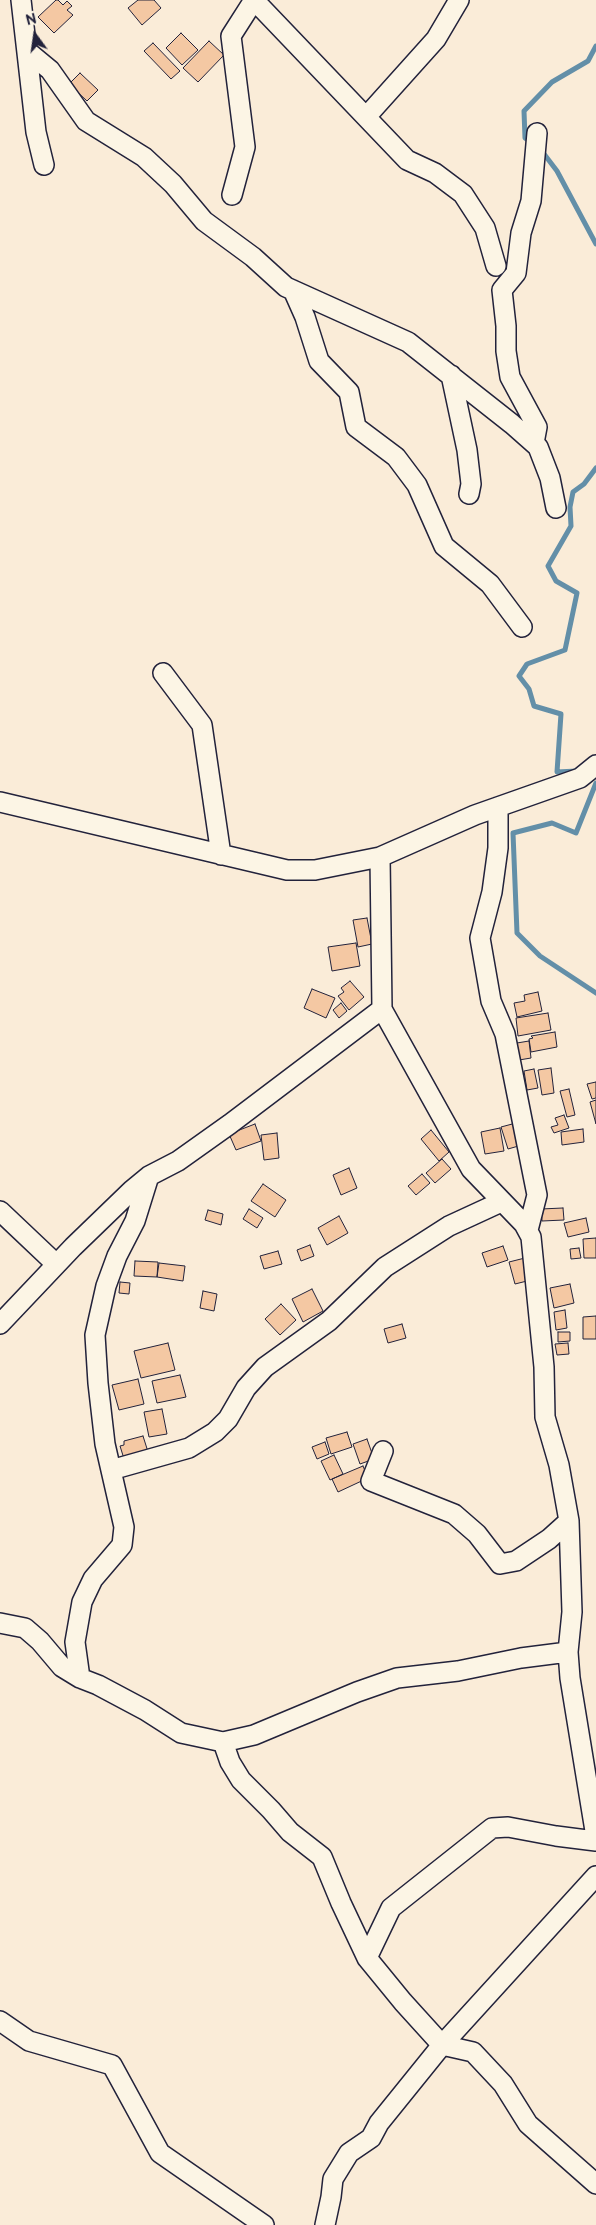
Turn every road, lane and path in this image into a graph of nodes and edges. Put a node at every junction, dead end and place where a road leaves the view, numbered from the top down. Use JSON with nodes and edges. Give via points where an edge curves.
{"nodes":[{"id":1,"x":21,"y":0,"type":"edge"},
{"id":2,"x":254,"y":0,"type":"edge"},
{"id":3,"x":458,"y":0,"type":"edge"},
{"id":4,"x":27,"y":51,"type":"junction"},
{"id":5,"x":366,"y":117,"type":"junction"},
{"id":6,"x":537,"y":133,"type":"dead end"},
{"id":7,"x":44,"y":165,"type":"dead end"},
{"id":8,"x":232,"y":195,"type":"dead end"},
{"id":9,"x":496,"y":266,"type":"dead end"},
{"id":10,"x":293,"y":290,"type":"junction"},
{"id":11,"x":451,"y":375,"type":"junction"},
{"id":12,"x":534,"y":443,"type":"junction"},
{"id":13,"x":469,"y":494,"type":"dead end"},
{"id":14,"x":556,"y":508,"type":"dead end"},
{"id":15,"x":522,"y":627,"type":"dead end"},
{"id":16,"x":163,"y":673,"type":"dead end"},
{"id":17,"x":596,"y":765,"type":"edge"},
{"id":18,"x":0,"y":802,"type":"edge"},
{"id":19,"x":498,"y":807,"type":"junction"},
{"id":20,"x":221,"y":855,"type":"junction"},
{"id":21,"x":380,"y":856,"type":"junction"},
{"id":22,"x":382,"y":1009,"type":"junction"},
{"id":23,"x":150,"y":1176,"type":"junction"},
{"id":24,"x":502,"y":1202,"type":"junction"},
{"id":25,"x":0,"y":1211,"type":"edge"},
{"id":26,"x":528,"y":1230,"type":"junction"},
{"id":27,"x":56,"y":1264,"type":"junction"},
{"id":28,"x":0,"y":1324,"type":"edge"},
{"id":29,"x":383,"y":1451,"type":"dead end"},
{"id":30,"x":111,"y":1470,"type":"junction"},
{"id":31,"x":569,"y":1521,"type":"junction"},
{"id":32,"x":0,"y":1623,"type":"edge"},
{"id":33,"x":568,"y":1652,"type":"junction"},
{"id":34,"x":80,"y":1678,"type":"junction"},
{"id":35,"x":223,"y":1742,"type":"junction"},
{"id":36,"x":596,"y":1837,"type":"edge"},
{"id":37,"x":596,"y":1841,"type":"edge"},
{"id":38,"x":596,"y":1876,"type":"edge"},
{"id":39,"x":367,"y":1958,"type":"junction"},
{"id":40,"x":0,"y":2021,"type":"edge"},
{"id":41,"x":442,"y":2045,"type":"junction"},
{"id":42,"x":596,"y":2184,"type":"edge"},
{"id":43,"x":264,"y":2225,"type":"edge"},
{"id":44,"x":325,"y":2225,"type":"edge"}],
"edges":[{"from":1,"to":4,"type":"street"},
{"from":2,"to":5,"type":"street"},
{"from":2,"to":8,"type":"street","via":[[231,36],[245,147]]},
{"from":3,"to":5,"type":"street","via":[[436,38]]},
{"from":4,"to":7,"type":"street","via":[[36,132]]},
{"from":4,"to":10,"type":"street","via":[[50,70],[86,121],[144,157],[173,184],[204,221]]},
{"from":5,"to":9,"type":"street","via":[[407,160],[435,174],[463,194],[485,228]]},
{"from":6,"to":12,"type":"street","via":[[531,201],[521,233],[516,273],[502,290],[510,377],[536,427]]},
{"from":10,"to":11,"type":"street","via":[[408,342]]},
{"from":10,"to":15,"type":"street","via":[[319,361],[349,392],[356,427],[396,457],[417,485],[444,546],[490,584]]},
{"from":11,"to":12,"type":"street"},
{"from":11,"to":13,"type":"street","via":[[467,450]]},
{"from":12,"to":14,"type":"street","via":[[550,478]]},
{"from":16,"to":20,"type":"street","via":[[202,725]]},
{"from":17,"to":19,"type":"street","via":[[580,778]]},
{"from":18,"to":20,"type":"street"},
{"from":19,"to":21,"type":"street"},
{"from":19,"to":26,"type":"street","via":[[498,848],[492,892],[480,938],[492,1001],[506,1034],[537,1195]]},
{"from":20,"to":21,"type":"street","via":[[287,870],[315,870]]},
{"from":21,"to":22,"type":"street"},
{"from":22,"to":23,"type":"street","via":[[230,1124]]},
{"from":22,"to":24,"type":"street","via":[[471,1169]]},
{"from":23,"to":27,"type":"street"},
{"from":23,"to":30,"type":"street","via":[[135,1221],[106,1286],[95,1335],[105,1444]]},
{"from":24,"to":26,"type":"street"},
{"from":24,"to":30,"type":"street","via":[[450,1226],[385,1267],[329,1321],[266,1367],[246,1388],[228,1419],[216,1432],[189,1448]]},
{"from":25,"to":27,"type":"street"},
{"from":26,"to":31,"type":"street","via":[[544,1367],[545,1417],[559,1465]]},
{"from":27,"to":28,"type":"street"},
{"from":29,"to":31,"type":"street","via":[[371,1481],[454,1514],[477,1534],[500,1564],[516,1561]]},
{"from":30,"to":34,"type":"street","via":[[124,1527],[122,1545],[93,1579],[82,1602],[75,1642]]},
{"from":31,"to":33,"type":"street","via":[[572,1612]]},
{"from":32,"to":34,"type":"street","via":[[25,1628],[62,1667]]},
{"from":33,"to":35,"type":"street","via":[[397,1678],[254,1735]]},
{"from":33,"to":36,"type":"street"},
{"from":34,"to":35,"type":"street","via":[[145,1710],[181,1733]]},
{"from":35,"to":39,"type":"street","via":[[241,1780],[290,1832],[322,1857]]},
{"from":37,"to":39,"type":"street","via":[[508,1827],[492,1828],[391,1908]]},
{"from":38,"to":41,"type":"street"},
{"from":39,"to":41,"type":"street"},
{"from":40,"to":43,"type":"street","via":[[29,2041],[112,2065],[160,2153]]},
{"from":41,"to":42,"type":"street","via":[[473,2052],[503,2084],[528,2124]]},
{"from":41,"to":44,"type":"street","via":[[379,2123],[371,2138],[349,2153],[333,2179]]}]}
